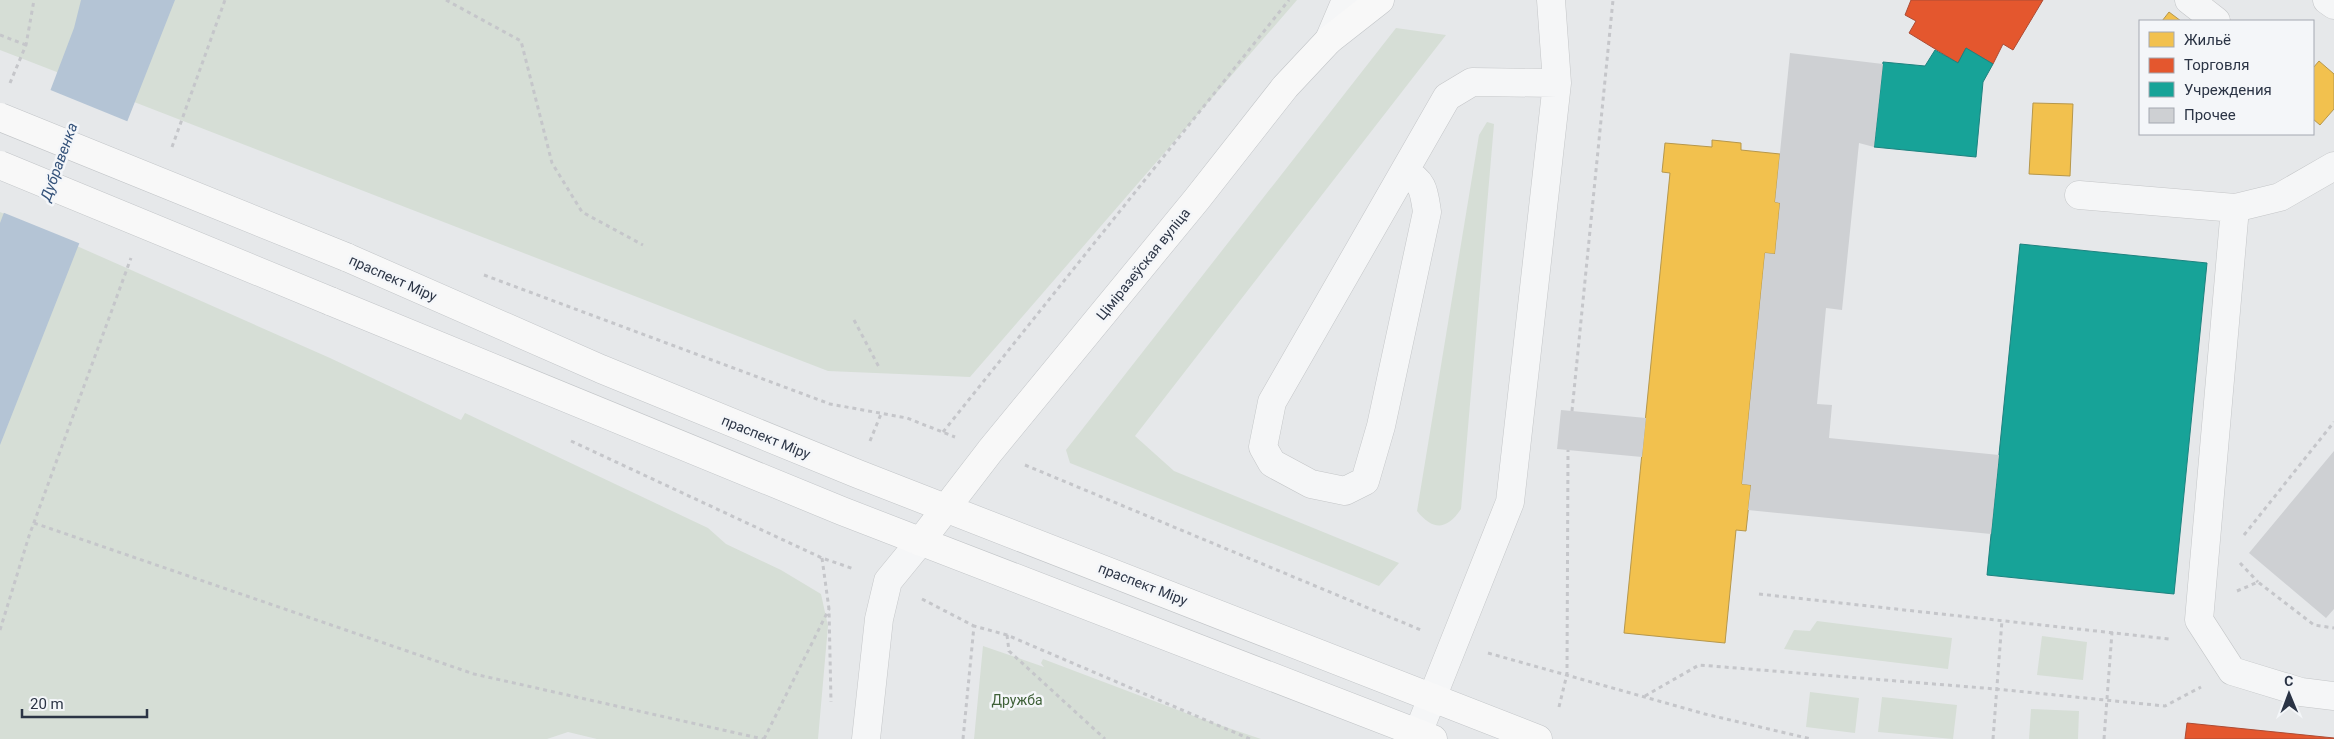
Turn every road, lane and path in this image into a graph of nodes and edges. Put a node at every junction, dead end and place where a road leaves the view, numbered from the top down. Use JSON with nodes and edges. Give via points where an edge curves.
{"nodes":[{"id":1,"x":34,"y":0,"type":"edge"},
{"id":2,"x":225,"y":0,"type":"edge"},
{"id":3,"x":446,"y":0,"type":"edge"},
{"id":4,"x":1289,"y":0,"type":"edge"},
{"id":5,"x":1346,"y":0,"type":"edge"},
{"id":6,"x":1380,"y":0,"type":"edge"},
{"id":7,"x":1552,"y":0,"type":"edge"},
{"id":8,"x":1613,"y":0,"type":"edge"},
{"id":9,"x":2189,"y":0,"type":"edge"},
{"id":10,"x":2327,"y":0,"type":"edge"},
{"id":11,"x":452,"y":2,"type":"edge"},
{"id":12,"x":2334,"y":5,"type":"edge"},
{"id":13,"x":2215,"y":20,"type":"edge"},
{"id":14,"x":0,"y":35,"type":"edge"},
{"id":15,"x":1330,"y":40,"type":"junction"},
{"id":16,"x":26,"y":45,"type":"junction"},
{"id":17,"x":1557,"y":83,"type":"junction"},
{"id":18,"x":7,"y":91,"type":"dead end"},
{"id":19,"x":0,"y":117,"type":"edge"},
{"id":20,"x":169,"y":154,"type":"dead end"},
{"id":21,"x":0,"y":165,"type":"edge"},
{"id":22,"x":2334,"y":166,"type":"edge"},
{"id":23,"x":1404,"y":172,"type":"junction"},
{"id":24,"x":2079,"y":195,"type":"dead end"},
{"id":25,"x":2234,"y":208,"type":"junction"},
{"id":26,"x":643,"y":245,"type":"dead end"},
{"id":27,"x":132,"y":257,"type":"dead end"},
{"id":28,"x":477,"y":273,"type":"dead end"},
{"id":29,"x":854,"y":320,"type":"dead end"},
{"id":30,"x":880,"y":369,"type":"dead end"},
{"id":31,"x":1572,"y":411,"type":"dead end"},
{"id":32,"x":881,"y":414,"type":"junction"},
{"id":33,"x":2334,"y":422,"type":"edge"},
{"id":34,"x":943,"y":432,"type":"junction"},
{"id":35,"x":562,"y":438,"type":"dead end"},
{"id":36,"x":867,"y":448,"type":"dead end"},
{"id":37,"x":1568,"y":450,"type":"dead end"},
{"id":38,"x":990,"y":451,"type":"junction"},
{"id":39,"x":947,"y":508,"type":"junction"},
{"id":40,"x":34,"y":523,"type":"junction"},
{"id":41,"x":920,"y":542,"type":"junction"},
{"id":42,"x":2242,"y":544,"type":"dead end"},
{"id":43,"x":822,"y":558,"type":"junction"},
{"id":44,"x":2239,"y":561,"type":"dead end"},
{"id":45,"x":888,"y":581,"type":"junction"},
{"id":46,"x":2258,"y":582,"type":"junction"},
{"id":47,"x":2232,"y":593,"type":"dead end"},
{"id":48,"x":1759,"y":594,"type":"dead end"},
{"id":49,"x":829,"y":609,"type":"junction"},
{"id":50,"x":2002,"y":620,"type":"junction"},
{"id":51,"x":974,"y":626,"type":"junction"},
{"id":52,"x":2334,"y":628,"type":"edge"},
{"id":53,"x":0,"y":630,"type":"edge"},
{"id":54,"x":2112,"y":632,"type":"junction"},
{"id":55,"x":1007,"y":635,"type":"junction"},
{"id":56,"x":1455,"y":644,"type":"junction"},
{"id":57,"x":2215,"y":644,"type":"junction"},
{"id":58,"x":1567,"y":674,"type":"junction"},
{"id":59,"x":1996,"y":689,"type":"junction"},
{"id":60,"x":2334,"y":696,"type":"edge"},
{"id":61,"x":1432,"y":697,"type":"junction"},
{"id":62,"x":1644,"y":697,"type":"junction"},
{"id":63,"x":2107,"y":701,"type":"junction"},
{"id":64,"x":2165,"y":706,"type":"dead end"},
{"id":65,"x":1559,"y":707,"type":"dead end"},
{"id":66,"x":832,"y":711,"type":"dead end"},
{"id":67,"x":1425,"y":736,"type":"edge"},
{"id":68,"x":763,"y":739,"type":"edge"},
{"id":69,"x":866,"y":739,"type":"edge"},
{"id":70,"x":963,"y":739,"type":"edge"},
{"id":71,"x":1106,"y":739,"type":"edge"},
{"id":72,"x":1250,"y":739,"type":"edge"},
{"id":73,"x":1538,"y":739,"type":"edge"},
{"id":74,"x":1811,"y":739,"type":"edge"},
{"id":75,"x":1993,"y":739,"type":"edge"},
{"id":76,"x":2104,"y":739,"type":"edge"}],
"edges":[{"from":1,"to":16,"type":"path"},
{"from":2,"to":20,"type":"path"},
{"from":3,"to":11,"type":"path"},
{"from":4,"to":34,"type":"path"},
{"from":5,"to":15,"type":"street"},
{"from":6,"to":15,"type":"main road","name":"Ціміразеўская вуліца"},
{"from":7,"to":17,"type":"street"},
{"from":8,"to":31,"type":"path"},
{"from":9,"to":13,"type":"street"},
{"from":10,"to":12,"type":"street"},
{"from":11,"to":26,"type":"path","via":[[522,41],[552,163],[582,212]]},
{"from":14,"to":16,"type":"path"},
{"from":15,"to":38,"type":"main road","name":"Ціміразеўская вуліца","via":[[1285,87],[1197,200]]},
{"from":16,"to":18,"type":"path"},
{"from":17,"to":23,"type":"street","via":[[1472,82],[1447,97]]},
{"from":17,"to":56,"type":"street","via":[[1510,502]]},
{"from":19,"to":39,"type":"main road","name":"праспект Міру","bridge":true,"via":[[346,258],[601,369]]},
{"from":21,"to":41,"type":"main road","bridge":true},
{"from":22,"to":25,"type":"street","via":[[2280,197]]},
{"from":23,"to":23,"type":"street","via":[[1272,402],[1263,447],[1272,462],[1310,484],[1345,491],[1365,481],[1376,444],[1426,212],[1423,185]]},
{"from":24,"to":25,"type":"street"},
{"from":25,"to":57,"type":"street","via":[[2199,620]]},
{"from":27,"to":40,"type":"path"},
{"from":28,"to":32,"type":"path","via":[[830,404]]},
{"from":29,"to":30,"type":"path"},
{"from":32,"to":34,"type":"path","via":[[907,418]]},
{"from":32,"to":36,"type":"path"},
{"from":33,"to":42,"type":"path","via":[[2244,535]]},
{"from":34,"to":38,"type":"path"},
{"from":35,"to":43,"type":"path"},
{"from":37,"to":58,"type":"path"},
{"from":38,"to":39,"type":"main road","name":"Ціміразеўская вуліца"},
{"from":38,"to":56,"type":"path"},
{"from":39,"to":41,"type":"main road","name":"Ціміразеўская вуліца"},
{"from":39,"to":61,"type":"main road","name":"праспект Міру"},
{"from":40,"to":53,"type":"path"},
{"from":40,"to":68,"type":"path","via":[[474,674]]},
{"from":41,"to":45,"type":"street"},
{"from":41,"to":67,"type":"main road"},
{"from":43,"to":45,"type":"path"},
{"from":43,"to":49,"type":"path"},
{"from":44,"to":46,"type":"path"},
{"from":45,"to":51,"type":"path"},
{"from":45,"to":69,"type":"street","via":[[879,619]]},
{"from":46,"to":47,"type":"path"},
{"from":46,"to":52,"type":"path","via":[[2314,625]]},
{"from":48,"to":50,"type":"path"},
{"from":49,"to":66,"type":"path"},
{"from":49,"to":68,"type":"path"},
{"from":50,"to":54,"type":"path"},
{"from":50,"to":59,"type":"path"},
{"from":51,"to":55,"type":"path"},
{"from":51,"to":70,"type":"path"},
{"from":54,"to":57,"type":"path"},
{"from":54,"to":63,"type":"path"},
{"from":55,"to":71,"type":"path","via":[[1009,651]]},
{"from":55,"to":72,"type":"path"},
{"from":56,"to":58,"type":"path"},
{"from":56,"to":61,"type":"street"},
{"from":57,"to":60,"type":"street","via":[[2232,671],[2301,692]]},
{"from":58,"to":62,"type":"path"},
{"from":58,"to":65,"type":"path"},
{"from":59,"to":62,"type":"path","via":[[1699,665]]},
{"from":59,"to":63,"type":"path"},
{"from":59,"to":75,"type":"path"},
{"from":61,"to":67,"type":"street"},
{"from":61,"to":73,"type":"main road","name":"праспект Міру"},
{"from":62,"to":74,"type":"path"},
{"from":63,"to":64,"type":"path"},
{"from":63,"to":76,"type":"path"}]}
